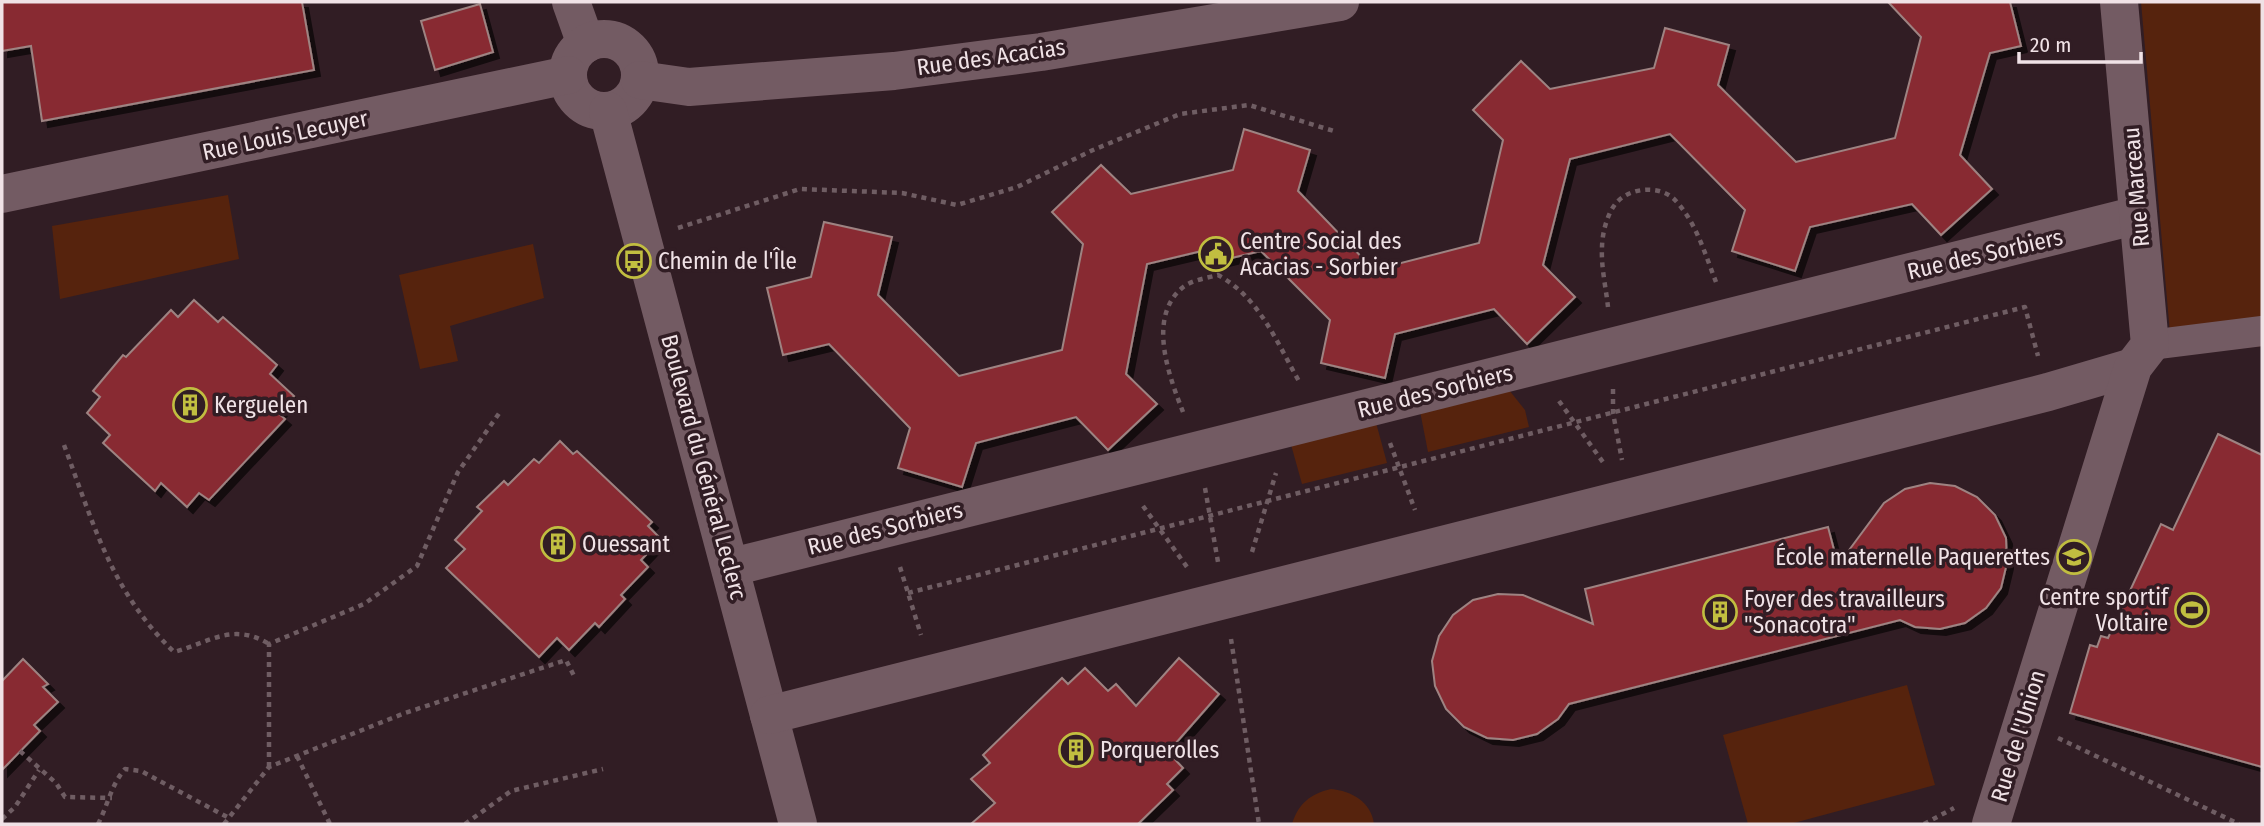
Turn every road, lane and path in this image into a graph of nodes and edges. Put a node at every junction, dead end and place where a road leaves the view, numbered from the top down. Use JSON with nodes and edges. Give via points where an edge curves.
{"nodes":[{"id":1,"x":571,"y":2,"type":"edge"},
{"id":2,"x":1340,"y":2,"type":"edge"},
{"id":3,"x":2119,"y":2,"type":"edge"},
{"id":4,"x":577,"y":60,"type":"junction"},
{"id":5,"x":640,"y":80,"type":"junction"},
{"id":6,"x":608,"y":111,"type":"junction"},
{"id":7,"x":1337,"y":132,"type":"dead end"},
{"id":8,"x":2,"y":194,"type":"edge"},
{"id":9,"x":2137,"y":215,"type":"junction"},
{"id":10,"x":644,"y":239,"type":"junction"},
{"id":11,"x":1728,"y":315,"type":"junction"},
{"id":12,"x":2262,"y":331,"type":"edge"},
{"id":13,"x":1613,"y":347,"type":"junction"},
{"id":14,"x":2141,"y":356,"type":"junction"},
{"id":15,"x":1533,"y":366,"type":"junction"},
{"id":16,"x":2049,"y":392,"type":"junction"},
{"id":17,"x":1377,"y":406,"type":"junction"},
{"id":18,"x":500,"y":412,"type":"dead end"},
{"id":19,"x":1613,"y":412,"type":"junction"},
{"id":20,"x":1575,"y":422,"type":"junction"},
{"id":21,"x":1305,"y":424,"type":"junction"},
{"id":22,"x":65,"y":445,"type":"dead end"},
{"id":23,"x":1198,"y":452,"type":"junction"},
{"id":24,"x":1398,"y":467,"type":"junction"},
{"id":25,"x":1117,"y":471,"type":"junction"},
{"id":26,"x":1629,"y":497,"type":"junction"},
{"id":27,"x":1268,"y":501,"type":"junction"},
{"id":28,"x":1159,"y":528,"type":"junction"},
{"id":29,"x":1429,"y":547,"type":"junction"},
{"id":30,"x":732,"y":566,"type":"junction"},
{"id":31,"x":908,"y":593,"type":"dead end"},
{"id":32,"x":1226,"y":598,"type":"junction"},
{"id":33,"x":269,"y":644,"type":"junction"},
{"id":34,"x":574,"y":676,"type":"dead end"},
{"id":35,"x":769,"y":715,"type":"junction"},
{"id":36,"x":2023,"y":721,"type":"junction"},
{"id":37,"x":20,"y":751,"type":"dead end"},
{"id":38,"x":297,"y":756,"type":"junction"},
{"id":39,"x":269,"y":767,"type":"junction"},
{"id":40,"x":603,"y":769,"type":"dead end"},
{"id":41,"x":39,"y":770,"type":"junction"},
{"id":42,"x":111,"y":798,"type":"junction"},
{"id":43,"x":229,"y":818,"type":"junction"},
{"id":44,"x":2,"y":819,"type":"edge"},
{"id":45,"x":98,"y":824,"type":"edge"},
{"id":46,"x":224,"y":824,"type":"edge"},
{"id":47,"x":330,"y":824,"type":"edge"},
{"id":48,"x":466,"y":824,"type":"edge"},
{"id":49,"x":798,"y":824,"type":"edge"},
{"id":50,"x":1991,"y":824,"type":"edge"},
{"id":51,"x":2239,"y":824,"type":"edge"}],
"edges":[{"from":1,"to":4,"type":"street"},
{"from":2,"to":5,"type":"street","name":"Rue des Acacias","via":[[1041,52],[894,71],[689,86]]},
{"from":3,"to":9,"type":"street","name":"Rue Marceau"},
{"from":4,"to":5,"type":"street","via":[[602,39],[618,41],[639,65]]},
{"from":4,"to":6,"type":"street","via":[[572,90],[593,110]]},
{"from":4,"to":8,"type":"street","name":"Rue Louis Lecuyer"},
{"from":5,"to":6,"type":"street","via":[[629,101]]},
{"from":6,"to":10,"type":"street","name":"Boulevard du Général Leclerc"},
{"from":7,"to":10,"type":"path","via":[[1249,105],[1180,114],[1017,187],[957,205],[902,193],[800,189]]},
{"from":9,"to":11,"type":"street","name":"Rue des Sorbiers"},
{"from":9,"to":14,"type":"street","name":"Rue Marceau"},
{"from":10,"to":30,"type":"street","name":"Boulevard du Général Leclerc"},
{"from":11,"to":13,"type":"street","name":"Rue des Sorbiers"},
{"from":11,"to":13,"type":"path","via":[[1690,220],[1679,205],[1655,189],[1633,192],[1617,202],[1605,224],[1602,247]]},
{"from":12,"to":14,"type":"street"},
{"from":13,"to":15,"type":"street","name":"Rue des Sorbiers"},
{"from":13,"to":19,"type":"path"},
{"from":14,"to":16,"type":"street"},
{"from":14,"to":36,"type":"street","name":"Rue de l'Union"},
{"from":15,"to":17,"type":"street","name":"Rue des Sorbiers"},
{"from":15,"to":20,"type":"path"},
{"from":16,"to":19,"type":"path","via":[[2025,307]]},
{"from":16,"to":26,"type":"street"},
{"from":17,"to":21,"type":"street","name":"Rue des Sorbiers"},
{"from":17,"to":24,"type":"path"},
{"from":18,"to":33,"type":"path","via":[[458,472],[417,566],[364,604]]},
{"from":19,"to":20,"type":"path"},
{"from":19,"to":26,"type":"path"},
{"from":20,"to":24,"type":"path"},
{"from":20,"to":26,"type":"path"},
{"from":21,"to":23,"type":"street","name":"Rue des Sorbiers"},
{"from":21,"to":23,"type":"path","via":[[1262,314],[1238,286],[1219,275],[1199,279],[1183,287],[1162,322],[1175,393]]},
{"from":21,"to":27,"type":"path"},
{"from":22,"to":33,"type":"path","via":[[113,571],[156,635],[174,652],[225,634],[251,633]]},
{"from":23,"to":25,"type":"street","name":"Rue des Sorbiers"},
{"from":24,"to":27,"type":"path"},
{"from":24,"to":29,"type":"path"},
{"from":25,"to":28,"type":"path"},
{"from":25,"to":30,"type":"street","name":"Rue des Sorbiers"},
{"from":26,"to":29,"type":"street"},
{"from":27,"to":28,"type":"path"},
{"from":27,"to":32,"type":"path"},
{"from":28,"to":31,"type":"path"},
{"from":28,"to":32,"type":"path"},
{"from":29,"to":32,"type":"street"},
{"from":30,"to":35,"type":"street","name":"Boulevard du Général Leclerc"},
{"from":32,"to":35,"type":"street"},
{"from":33,"to":39,"type":"path"},
{"from":34,"to":38,"type":"path","via":[[566,660],[405,713]]},
{"from":35,"to":49,"type":"street","name":"Boulevard du Général Leclerc"},
{"from":36,"to":50,"type":"street","name":"Rue de l'Union"},
{"from":36,"to":51,"type":"path"},
{"from":37,"to":41,"type":"path"},
{"from":38,"to":39,"type":"path"},
{"from":38,"to":47,"type":"path"},
{"from":39,"to":43,"type":"path"},
{"from":40,"to":48,"type":"path","via":[[511,791]]},
{"from":41,"to":42,"type":"path","via":[[65,797]]},
{"from":41,"to":44,"type":"path"},
{"from":42,"to":43,"type":"path","via":[[125,769],[141,771]]},
{"from":42,"to":45,"type":"path"},
{"from":43,"to":46,"type":"path"}]}
